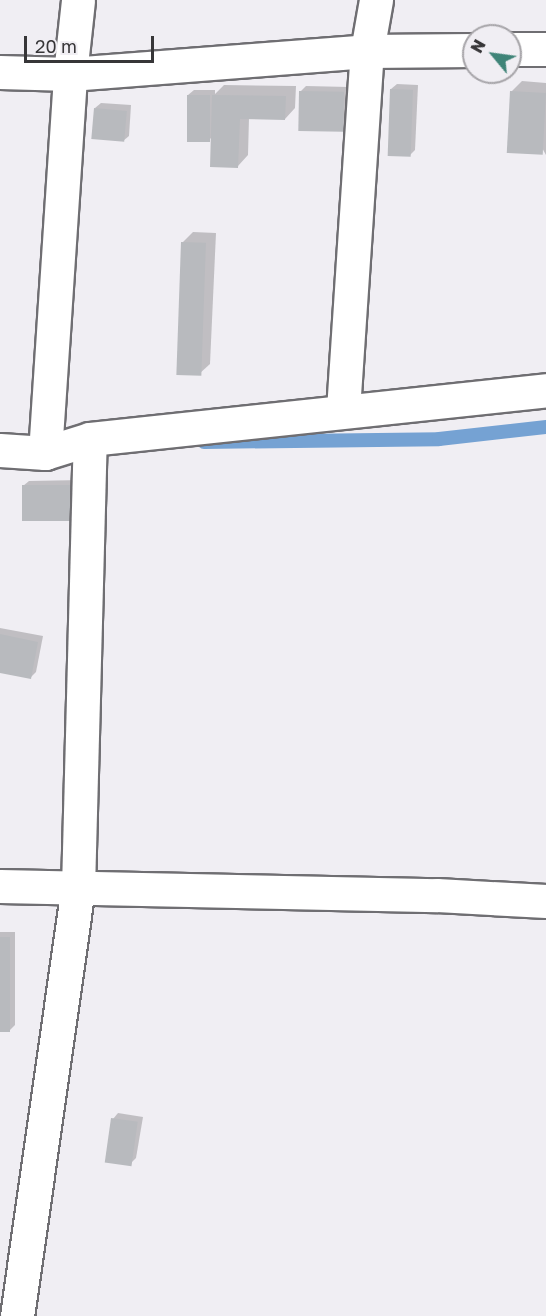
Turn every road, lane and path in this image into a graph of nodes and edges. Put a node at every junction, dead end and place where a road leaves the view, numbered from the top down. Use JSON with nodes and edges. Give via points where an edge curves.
{"nodes":[{"id":1,"x":78,"y":0,"type":"edge"},
{"id":2,"x":376,"y":0,"type":"edge"},
{"id":3,"x":522,"y":49,"type":"edge"},
{"id":4,"x":546,"y":49,"type":"edge"},
{"id":5,"x":462,"y":50,"type":"edge"},
{"id":6,"x":367,"y":51,"type":"junction"},
{"id":7,"x":0,"y":72,"type":"edge"},
{"id":8,"x":70,"y":74,"type":"junction"},
{"id":9,"x":546,"y":390,"type":"edge"},
{"id":10,"x":343,"y":410,"type":"junction"},
{"id":11,"x":90,"y":439,"type":"junction"},
{"id":12,"x":0,"y":450,"type":"edge"},
{"id":13,"x":45,"y":453,"type":"junction"},
{"id":14,"x":0,"y":886,"type":"edge"},
{"id":15,"x":78,"y":889,"type":"junction"},
{"id":16,"x":546,"y":901,"type":"edge"},
{"id":17,"x":17,"y":1316,"type":"edge"}],
"edges":[{"from":1,"to":8,"type":"street"},
{"from":2,"to":6,"type":"street"},
{"from":3,"to":4,"type":"street"},
{"from":5,"to":6,"type":"street"},
{"from":6,"to":8,"type":"street"},
{"from":6,"to":10,"type":"street"},
{"from":7,"to":8,"type":"street"},
{"from":8,"to":13,"type":"street"},
{"from":9,"to":10,"type":"street"},
{"from":10,"to":11,"type":"street"},
{"from":11,"to":13,"type":"street"},
{"from":11,"to":15,"type":"street"},
{"from":12,"to":13,"type":"street"},
{"from":14,"to":15,"type":"street"},
{"from":15,"to":16,"type":"street","via":[[437,895]]},
{"from":15,"to":17,"type":"street"}]}
